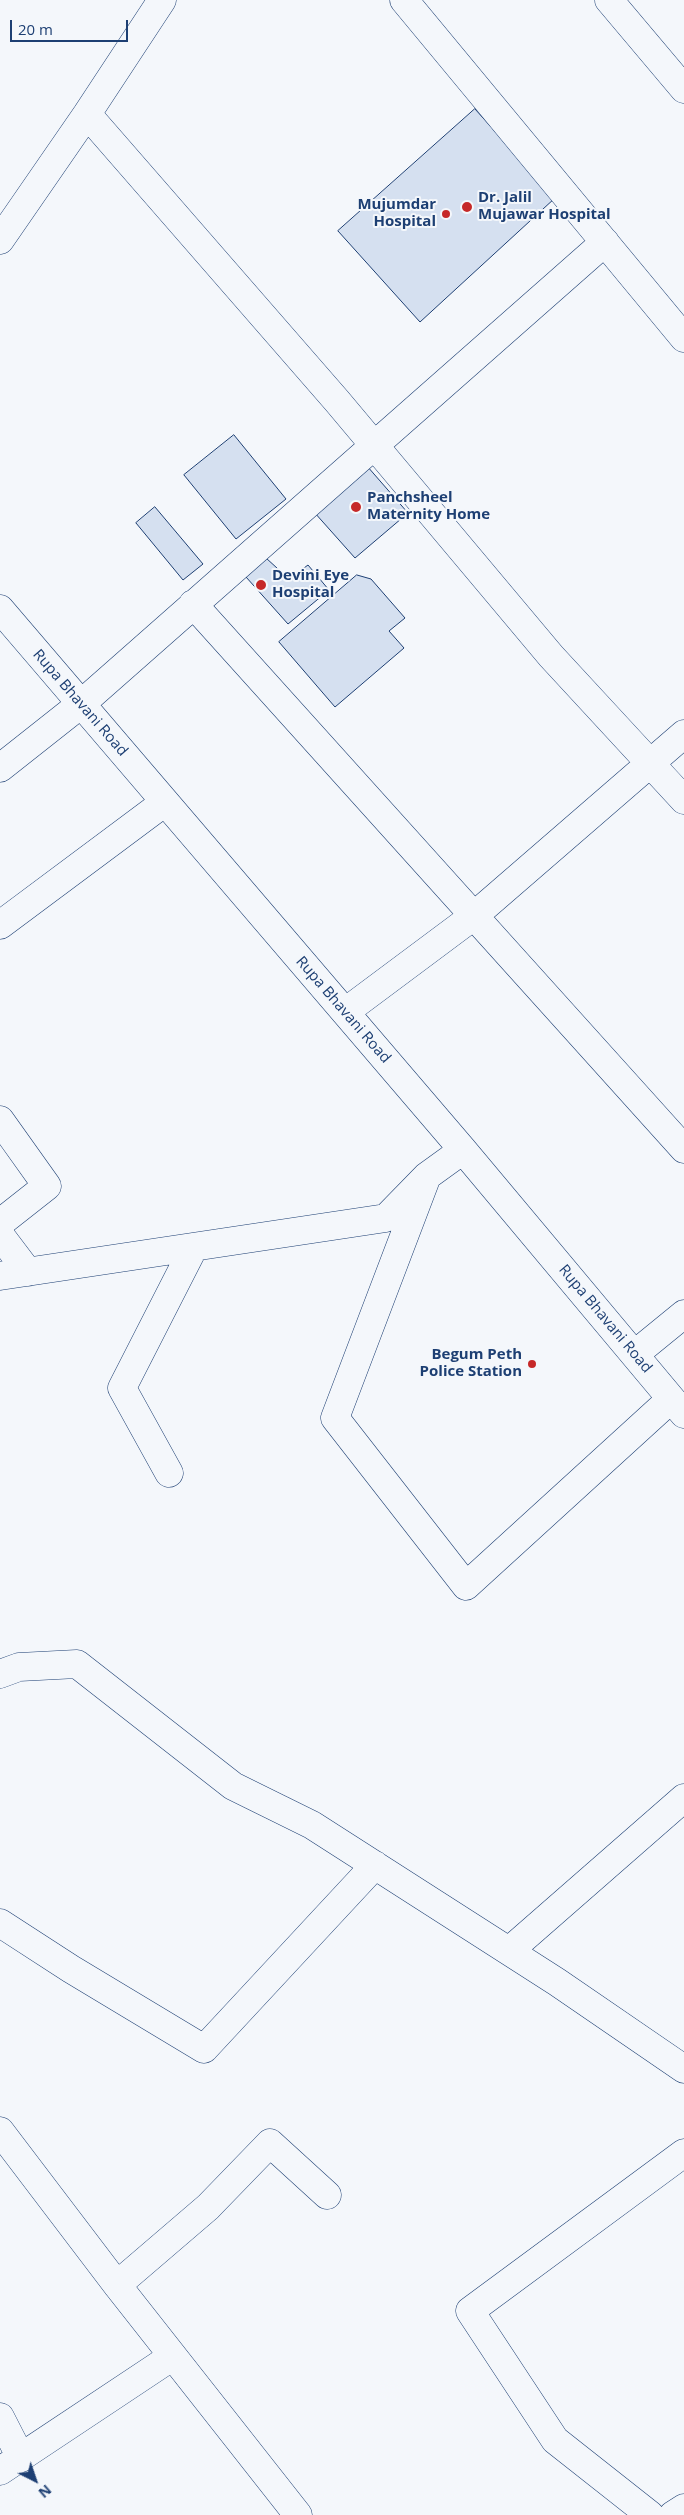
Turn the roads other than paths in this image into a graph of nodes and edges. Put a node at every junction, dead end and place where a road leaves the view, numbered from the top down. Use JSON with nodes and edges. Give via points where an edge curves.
{"nodes":[{"id":1,"x":162,"y":0,"type":"edge"},
{"id":2,"x":404,"y":0,"type":"edge"},
{"id":3,"x":610,"y":0,"type":"edge"},
{"id":4,"x":684,"y":89,"type":"edge"},
{"id":5,"x":88,"y":114,"type":"junction"},
{"id":6,"x":0,"y":240,"type":"edge"},
{"id":7,"x":605,"y":242,"type":"junction"},
{"id":8,"x":684,"y":338,"type":"edge"},
{"id":9,"x":374,"y":445,"type":"junction"},
{"id":10,"x":193,"y":604,"type":"junction"},
{"id":11,"x":0,"y":609,"type":"edge"},
{"id":12,"x":81,"y":704,"type":"junction"},
{"id":13,"x":684,"y":734,"type":"edge"},
{"id":14,"x":651,"y":765,"type":"junction"},
{"id":15,"x":0,"y":768,"type":"edge"},
{"id":16,"x":684,"y":800,"type":"edge"},
{"id":17,"x":165,"y":802,"type":"junction"},
{"id":18,"x":475,"y":915,"type":"junction"},
{"id":19,"x":0,"y":925,"type":"edge"},
{"id":20,"x":345,"y":1012,"type":"junction"},
{"id":21,"x":0,"y":1120,"type":"edge"},
{"id":22,"x":684,"y":1149,"type":"edge"},
{"id":23,"x":464,"y":1150,"type":"junction"},
{"id":24,"x":427,"y":1176,"type":"junction"},
{"id":25,"x":0,"y":1223,"type":"edge"},
{"id":26,"x":0,"y":1235,"type":"edge"},
{"id":27,"x":194,"y":1247,"type":"junction"},
{"id":28,"x":28,"y":1272,"type":"junction"},
{"id":29,"x":0,"y":1276,"type":"edge"},
{"id":30,"x":684,"y":1314,"type":"edge"},
{"id":31,"x":635,"y":1354,"type":"junction"},
{"id":32,"x":678,"y":1407,"type":"edge"},
{"id":33,"x":169,"y":1474,"type":"dead end"},
{"id":34,"x":0,"y":1674,"type":"edge"},
{"id":35,"x":684,"y":1798,"type":"edge"},
{"id":36,"x":375,"y":1865,"type":"junction"},
{"id":37,"x":0,"y":1923,"type":"edge"},
{"id":38,"x":509,"y":1951,"type":"junction"},
{"id":39,"x":684,"y":2069,"type":"edge"},
{"id":40,"x":0,"y":2131,"type":"edge"},
{"id":41,"x":684,"y":2153,"type":"edge"},
{"id":42,"x":9,"y":2161,"type":"edge"},
{"id":43,"x":327,"y":2195,"type":"dead end"},
{"id":44,"x":117,"y":2285,"type":"junction"},
{"id":45,"x":172,"y":2356,"type":"junction"},
{"id":46,"x":0,"y":2418,"type":"edge"},
{"id":47,"x":10,"y":2464,"type":"edge"},
{"id":48,"x":684,"y":2508,"type":"edge"},
{"id":49,"x":298,"y":2515,"type":"edge"},
{"id":50,"x":650,"y":2515,"type":"edge"},
{"id":51,"x":673,"y":2515,"type":"edge"}],
"edges":[{"from":1,"to":5,"type":"street"},
{"from":2,"to":7,"type":"street"},
{"from":3,"to":4,"type":"street"},
{"from":5,"to":6,"type":"street"},
{"from":5,"to":9,"type":"street"},
{"from":7,"to":8,"type":"street"},
{"from":7,"to":9,"type":"street"},
{"from":9,"to":10,"type":"street"},
{"from":9,"to":14,"type":"street","via":[[551,656]]},
{"from":10,"to":12,"type":"street"},
{"from":10,"to":18,"type":"street"},
{"from":11,"to":12,"type":"street","name":"Rupa Bhavani Road"},
{"from":12,"to":15,"type":"street"},
{"from":12,"to":17,"type":"street","name":"Rupa Bhavani Road"},
{"from":13,"to":14,"type":"street"},
{"from":14,"to":16,"type":"street"},
{"from":14,"to":18,"type":"street"},
{"from":17,"to":19,"type":"street"},
{"from":17,"to":20,"type":"street","name":"Rupa Bhavani Road"},
{"from":18,"to":20,"type":"street"},
{"from":18,"to":22,"type":"street"},
{"from":20,"to":23,"type":"street","name":"Rupa Bhavani Road"},
{"from":21,"to":25,"type":"street","via":[[47,1186]]},
{"from":23,"to":24,"type":"street"},
{"from":23,"to":31,"type":"street","name":"Rupa Bhavani Road"},
{"from":24,"to":27,"type":"street","via":[[386,1218]]},
{"from":24,"to":32,"type":"street","via":[[336,1418],[466,1586]]},
{"from":26,"to":28,"type":"street"},
{"from":27,"to":28,"type":"street"},
{"from":27,"to":33,"type":"street","via":[[122,1388]]},
{"from":28,"to":29,"type":"street"},
{"from":30,"to":31,"type":"street"},
{"from":31,"to":32,"type":"street","name":"Rupa Bhavani Road"},
{"from":34,"to":36,"type":"street","via":[[19,1667],[77,1664],[233,1786],[312,1825]]},
{"from":35,"to":38,"type":"street"},
{"from":36,"to":37,"type":"street","via":[[204,2049]]},
{"from":36,"to":38,"type":"street"},
{"from":38,"to":39,"type":"street"},
{"from":40,"to":42,"type":"street"},
{"from":41,"to":50,"type":"street","via":[[470,2311],[555,2440]]},
{"from":42,"to":44,"type":"street"},
{"from":43,"to":44,"type":"street","via":[[270,2143],[208,2207]]},
{"from":44,"to":45,"type":"street"},
{"from":45,"to":47,"type":"street"},
{"from":45,"to":49,"type":"street"},
{"from":46,"to":47,"type":"street"},
{"from":48,"to":51,"type":"street"}]}
